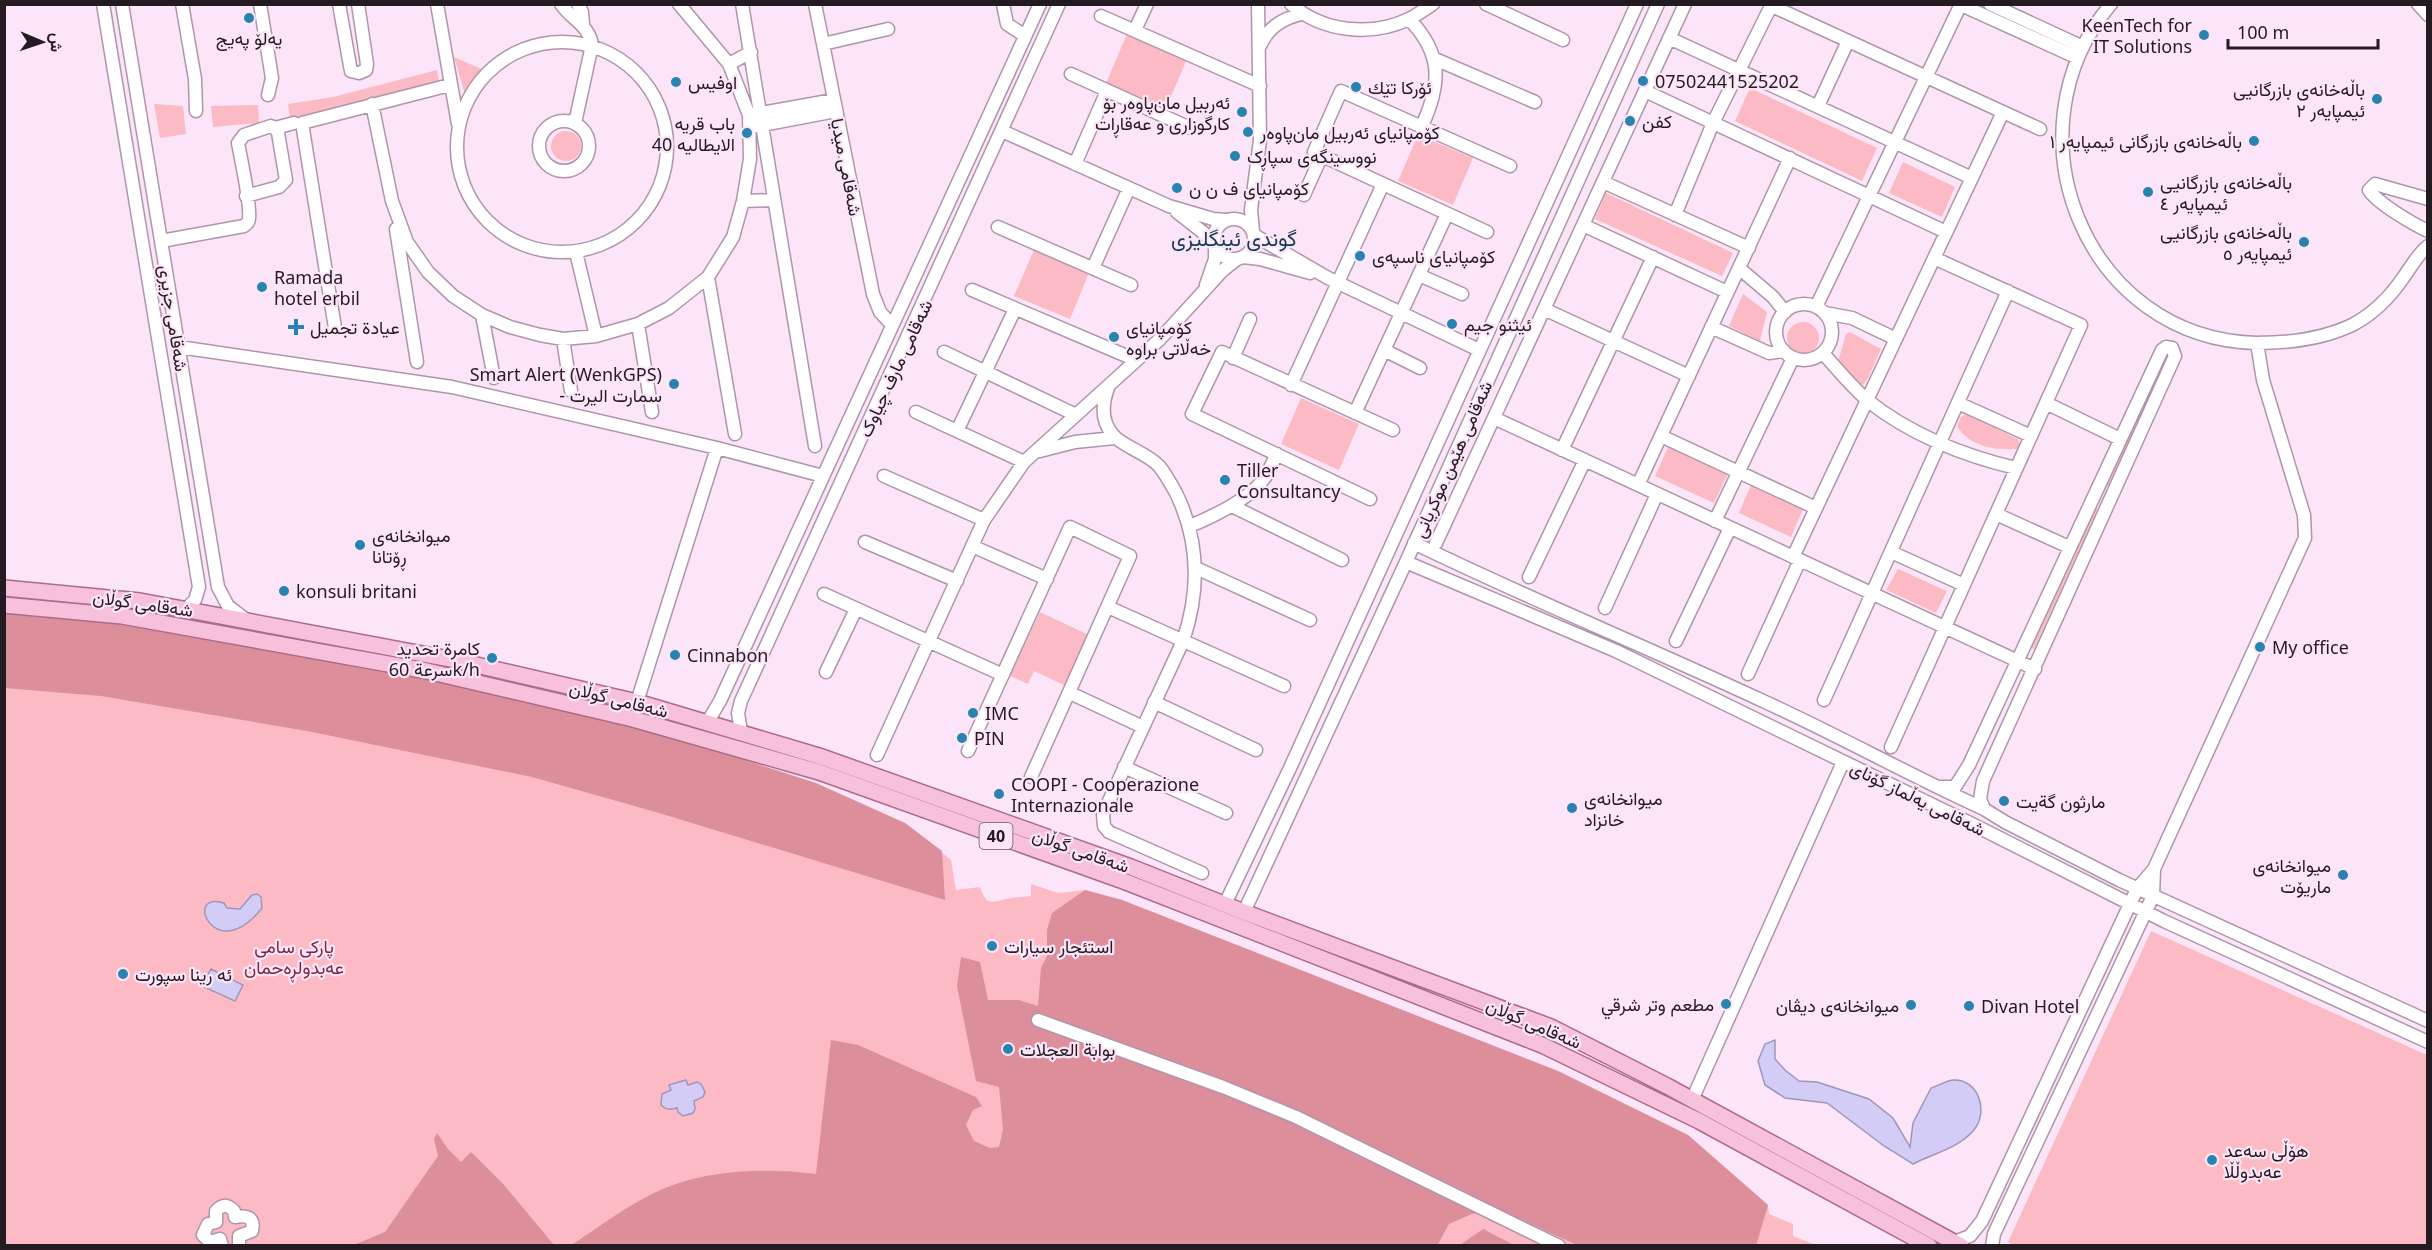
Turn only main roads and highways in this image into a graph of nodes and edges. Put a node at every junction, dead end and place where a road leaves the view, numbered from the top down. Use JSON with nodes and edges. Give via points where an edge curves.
{"nodes":[{"id":1,"x":4,"y":588,"type":"edge"},
{"id":2,"x":4,"y":605,"type":"edge"},
{"id":3,"x":1813,"y":1174,"type":"junction"},
{"id":4,"x":1957,"y":1244,"type":"edge"},
{"id":5,"x":1929,"y":1245,"type":"edge"}],
"edges":[{"from":1,"to":3,"type":"main road","name":"شەقامی گوڵان","number":"40","via":[[125,599],[454,660],[637,702],[822,758],[1131,867],[1551,1027],[1692,1100]]},
{"from":2,"to":3,"type":"main road","name":"شەقامی گوڵان","number":"40","via":[[122,616],[427,671],[633,719],[819,772],[1126,882],[1542,1045]]},
{"from":3,"to":4,"type":"main road","name":"شەقامی گوڵان","number":"40"},
{"from":3,"to":5,"type":"main road","name":"شەقامی گوڵان","number":"40"}]}
